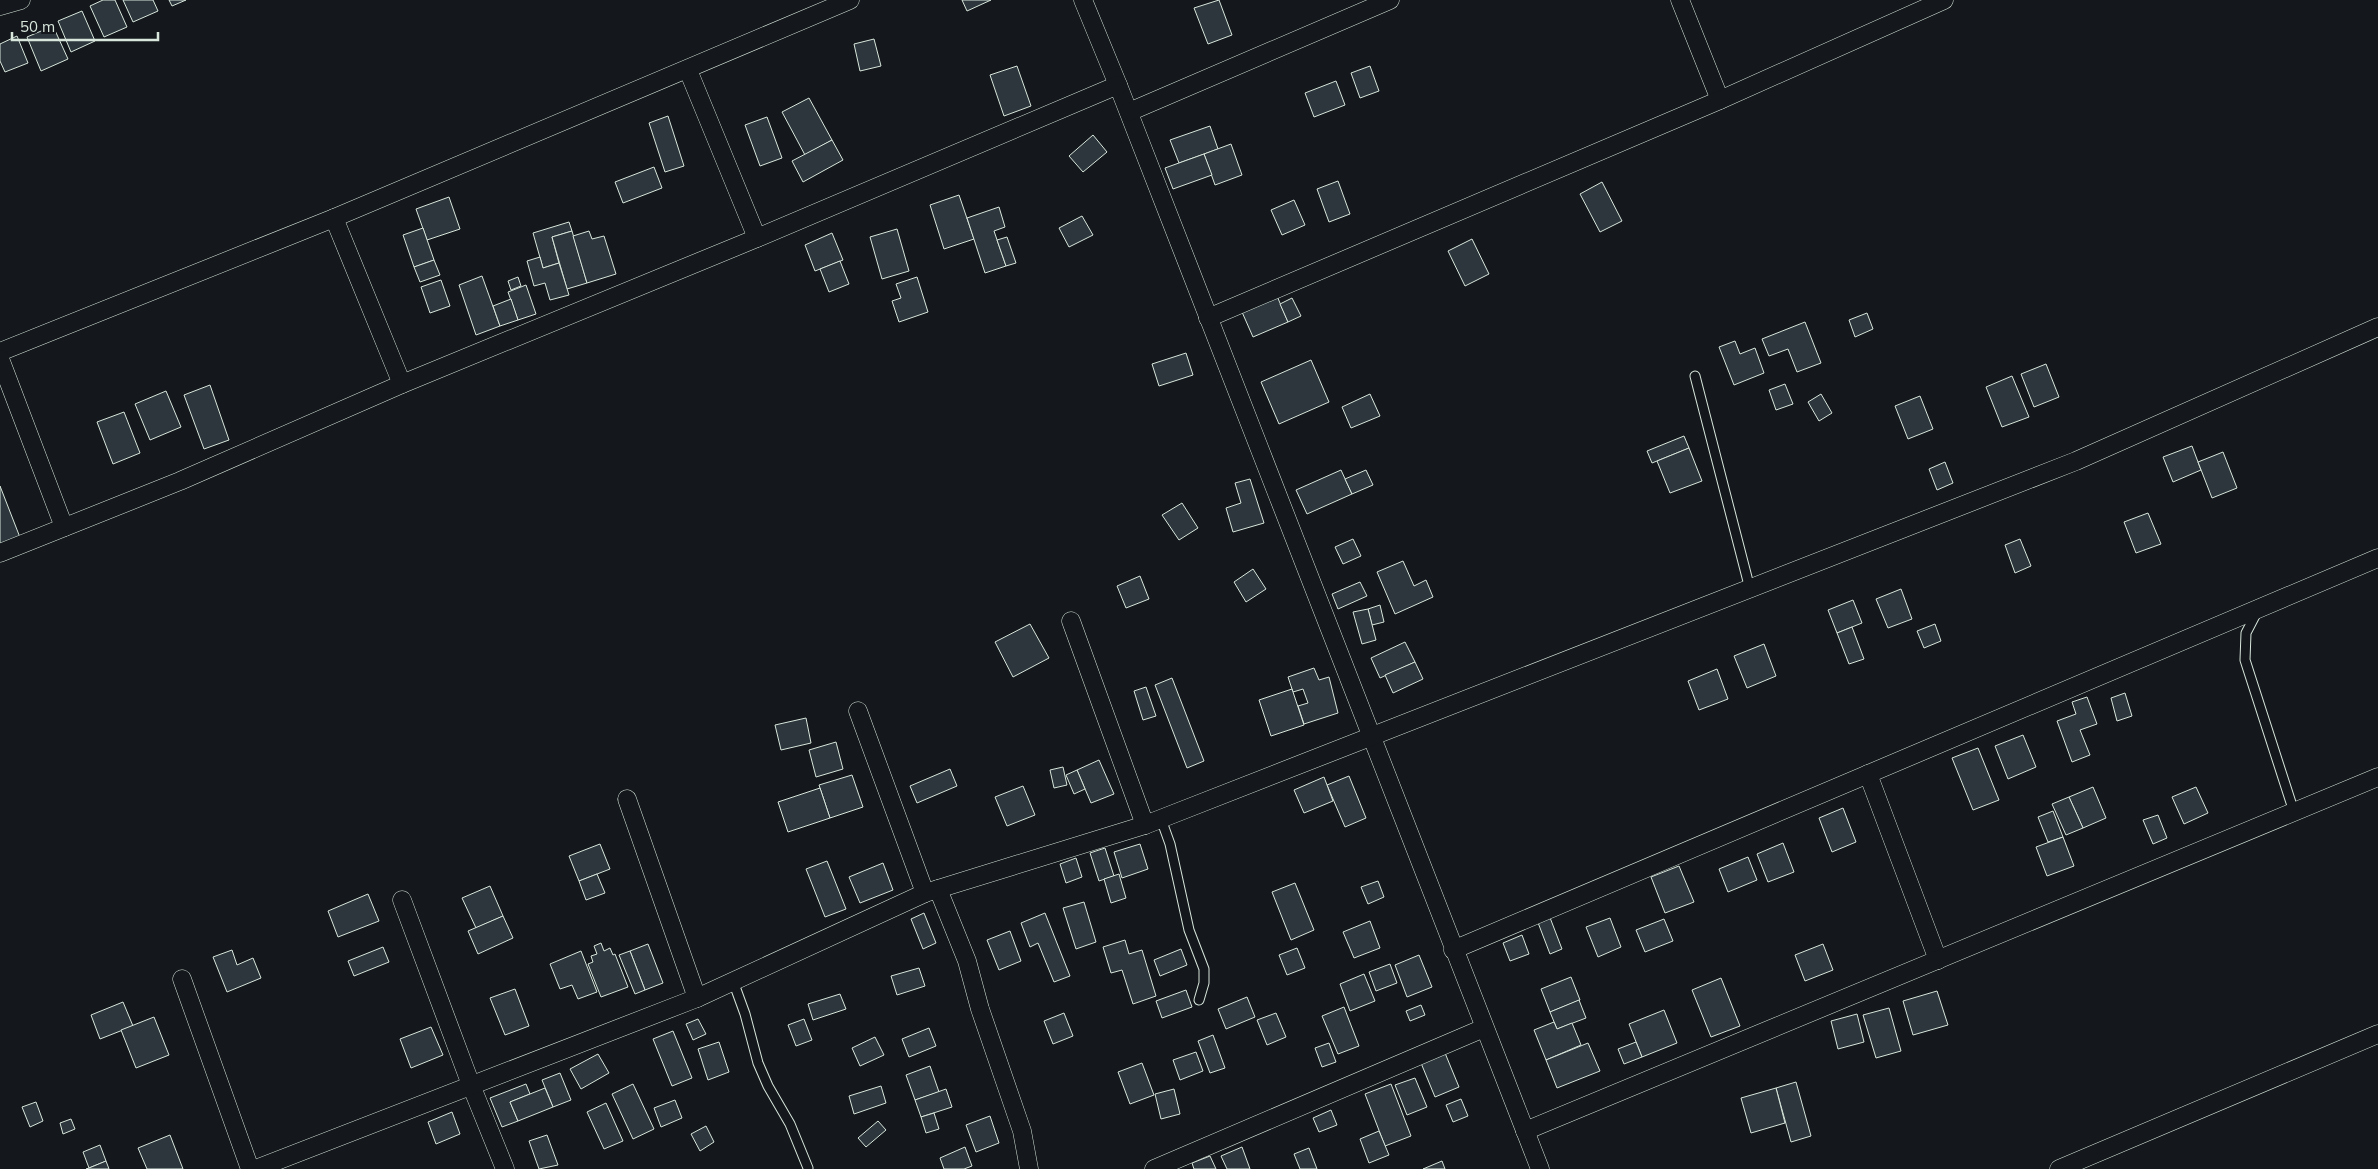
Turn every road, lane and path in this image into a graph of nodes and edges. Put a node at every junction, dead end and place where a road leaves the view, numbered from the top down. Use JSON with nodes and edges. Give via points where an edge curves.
{"nodes":[{"id":1,"x":20,"y":0,"type":"edge"},
{"id":2,"x":850,"y":0,"type":"edge"},
{"id":3,"x":1083,"y":0,"type":"edge"},
{"id":4,"x":1390,"y":0,"type":"edge"},
{"id":5,"x":1680,"y":0,"type":"edge"},
{"id":6,"x":1944,"y":0,"type":"edge"},
{"id":7,"x":0,"y":6,"type":"edge"},
{"id":8,"x":688,"y":70,"type":"junction"},
{"id":9,"x":1118,"y":85,"type":"junction"},
{"id":10,"x":1720,"y":100,"type":"junction"},
{"id":11,"x":1129,"y":112,"type":"junction"},
{"id":12,"x":334,"y":218,"type":"junction"},
{"id":13,"x":757,"y":238,"type":"junction"},
{"id":14,"x":1208,"y":318,"type":"junction"},
{"id":15,"x":2378,"y":327,"type":"edge"},
{"id":16,"x":0,"y":352,"type":"edge"},
{"id":17,"x":0,"y":359,"type":"edge"},
{"id":18,"x":1695,"y":376,"type":"dead end"},
{"id":19,"x":402,"y":384,"type":"junction"},
{"id":20,"x":64,"y":528,"type":"junction"},
{"id":21,"x":0,"y":553,"type":"edge"},
{"id":22,"x":2378,"y":558,"type":"edge"},
{"id":23,"x":1750,"y":589,"type":"junction"},
{"id":24,"x":2260,"y":608,"type":"junction"},
{"id":25,"x":1071,"y":621,"type":"dead end"},
{"id":26,"x":858,"y":711,"type":"dead end"},
{"id":27,"x":1370,"y":737,"type":"junction"},
{"id":28,"x":1868,"y":774,"type":"junction"},
{"id":29,"x":2378,"y":777,"type":"edge"},
{"id":30,"x":627,"y":799,"type":"dead end"},
{"id":31,"x":2294,"y":812,"type":"junction"},
{"id":32,"x":1153,"y":822,"type":"junction"},
{"id":33,"x":932,"y":891,"type":"junction"},
{"id":34,"x":402,"y":900,"type":"dead end"},
{"id":35,"x":1453,"y":950,"type":"junction"},
{"id":36,"x":1938,"y":960,"type":"junction"},
{"id":37,"x":182,"y":979,"type":"dead end"},
{"id":38,"x":733,"y":981,"type":"junction"},
{"id":39,"x":697,"y":998,"type":"junction"},
{"id":40,"x":1199,"y":1000,"type":"dead end"},
{"id":41,"x":1484,"y":1028,"type":"junction"},
{"id":42,"x":2378,"y":1034,"type":"edge"},
{"id":43,"x":471,"y":1085,"type":"junction"},
{"id":44,"x":1525,"y":1131,"type":"junction"},
{"id":45,"x":808,"y":1168,"type":"edge"},
{"id":46,"x":1162,"y":1168,"type":"edge"},
{"id":47,"x":250,"y":1169,"type":"edge"},
{"id":48,"x":256,"y":1169,"type":"edge"},
{"id":49,"x":506,"y":1169,"type":"edge"},
{"id":50,"x":1029,"y":1169,"type":"edge"},
{"id":51,"x":1540,"y":1169,"type":"edge"},
{"id":52,"x":2059,"y":1169,"type":"edge"}],
"edges":[{"from":1,"to":7,"type":"street"},
{"from":2,"to":8,"type":"street"},
{"from":3,"to":9,"type":"street"},
{"from":4,"to":11,"type":"street"},
{"from":5,"to":10,"type":"street"},
{"from":6,"to":10,"type":"street"},
{"from":8,"to":12,"type":"street"},
{"from":8,"to":13,"type":"street"},
{"from":9,"to":11,"type":"street"},
{"from":9,"to":13,"type":"street"},
{"from":10,"to":14,"type":"street"},
{"from":11,"to":14,"type":"street"},
{"from":12,"to":16,"type":"street"},
{"from":12,"to":19,"type":"street"},
{"from":13,"to":19,"type":"street"},
{"from":14,"to":27,"type":"street"},
{"from":15,"to":23,"type":"street","via":[[2076,461]]},
{"from":17,"to":20,"type":"street"},
{"from":18,"to":23,"type":"lane"},
{"from":19,"to":20,"type":"street"},
{"from":20,"to":21,"type":"street"},
{"from":22,"to":24,"type":"street"},
{"from":23,"to":27,"type":"street"},
{"from":24,"to":28,"type":"street"},
{"from":24,"to":31,"type":"lane","via":[[2246,633],[2245,660]]},
{"from":25,"to":32,"type":"street"},
{"from":26,"to":33,"type":"street"},
{"from":27,"to":32,"type":"street"},
{"from":27,"to":35,"type":"street"},
{"from":28,"to":35,"type":"street"},
{"from":28,"to":36,"type":"street"},
{"from":29,"to":31,"type":"street"},
{"from":30,"to":39,"type":"street"},
{"from":31,"to":36,"type":"street"},
{"from":32,"to":33,"type":"street"},
{"from":32,"to":40,"type":"lane","via":[[1170,844],[1189,930],[1204,969]]},
{"from":33,"to":38,"type":"street"},
{"from":33,"to":50,"type":"street","via":[[967,961],[1022,1131]]},
{"from":34,"to":43,"type":"street"},
{"from":35,"to":41,"type":"street"},
{"from":36,"to":44,"type":"street"},
{"from":37,"to":47,"type":"street"},
{"from":38,"to":39,"type":"street"},
{"from":38,"to":45,"type":"lane","via":[[758,1063],[790,1124]]},
{"from":39,"to":43,"type":"street"},
{"from":41,"to":44,"type":"street"},
{"from":41,"to":46,"type":"street"},
{"from":42,"to":52,"type":"street"},
{"from":43,"to":48,"type":"street"},
{"from":43,"to":49,"type":"street"},
{"from":44,"to":51,"type":"street"}]}
